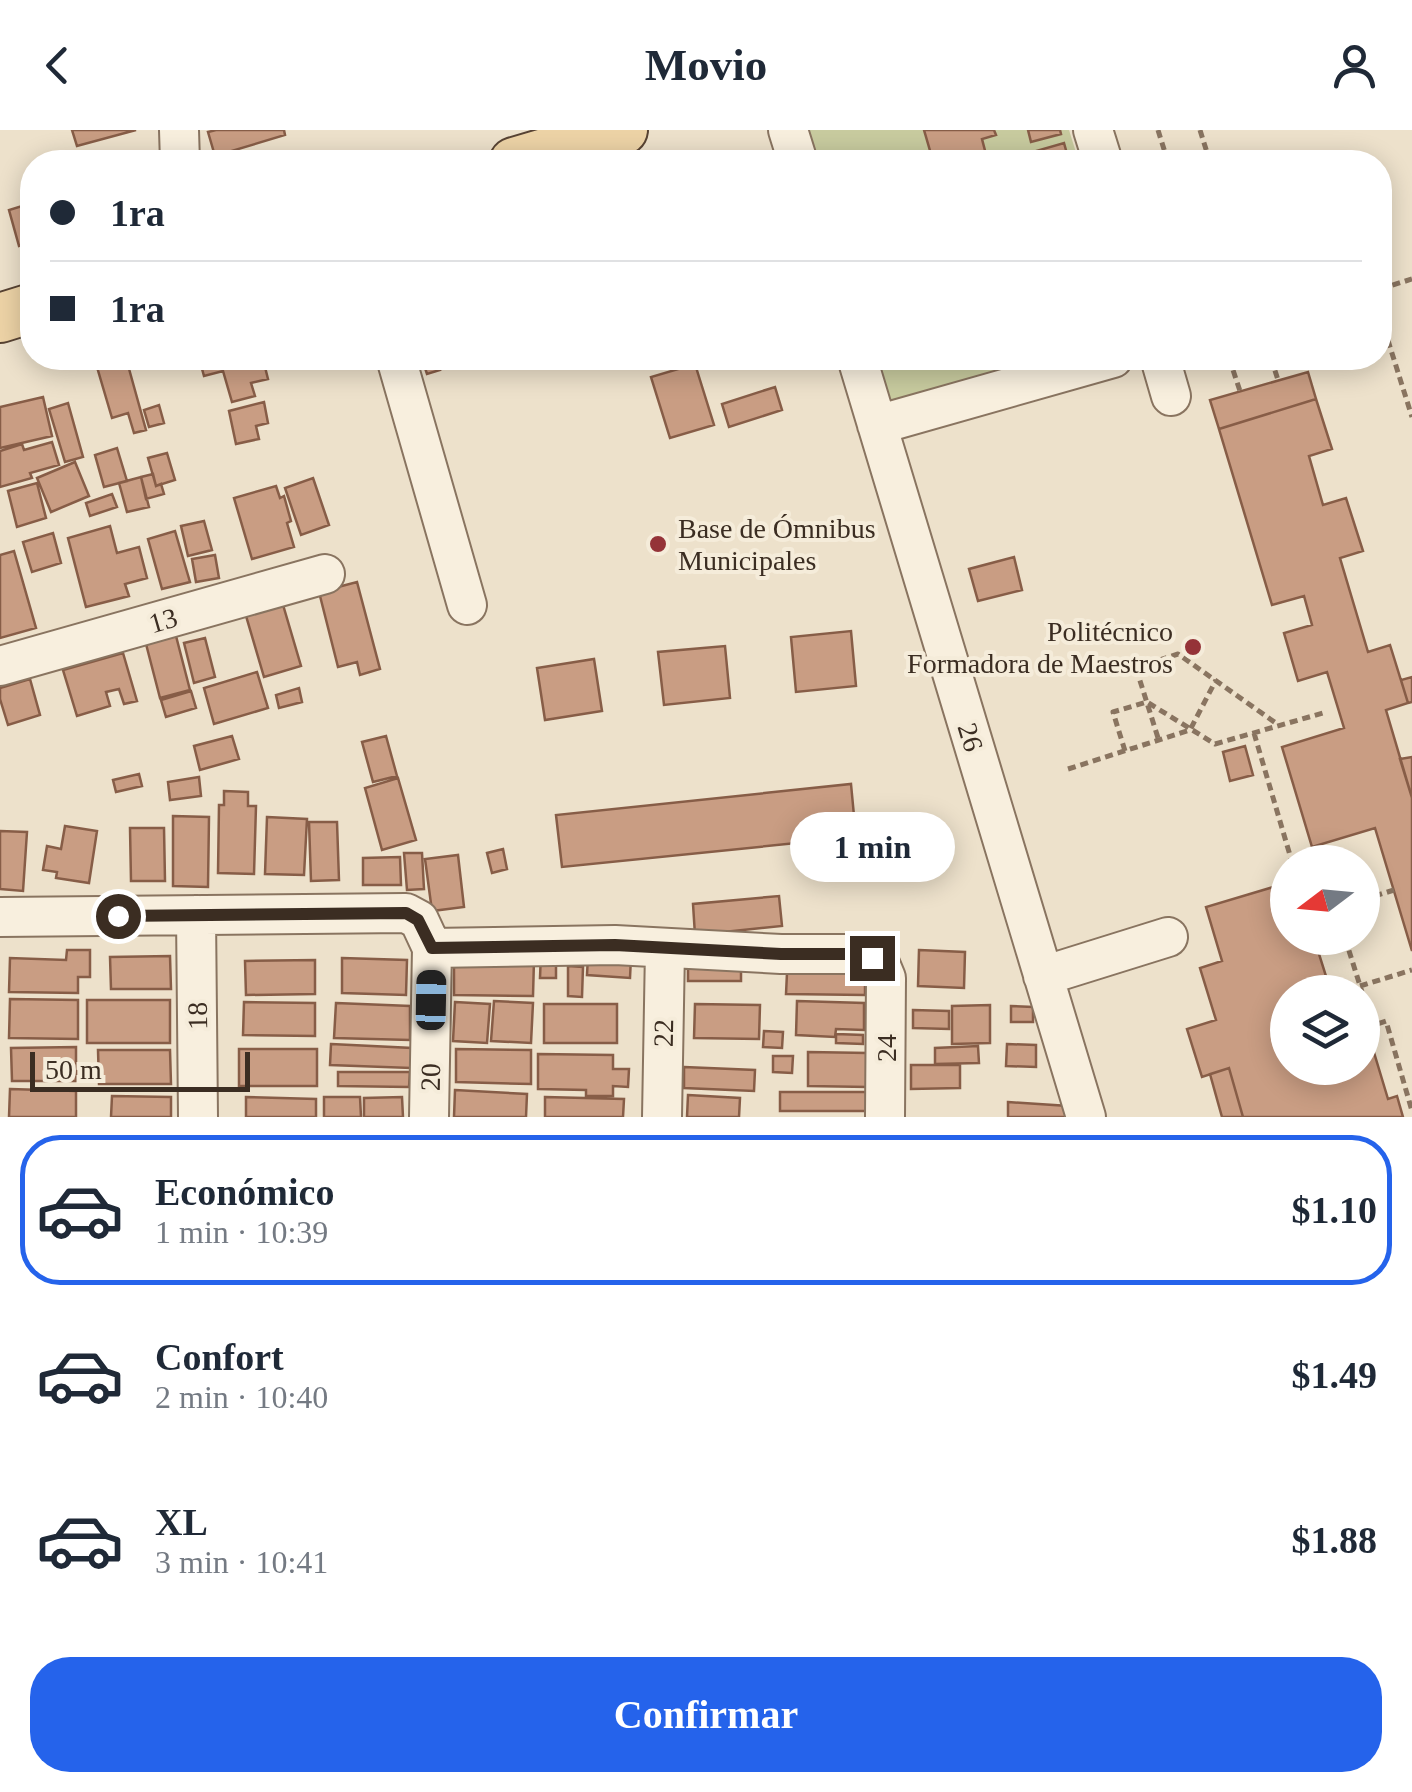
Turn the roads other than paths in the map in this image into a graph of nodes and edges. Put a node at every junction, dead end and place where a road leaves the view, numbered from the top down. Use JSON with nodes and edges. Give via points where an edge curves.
{"nodes":[{"id":1,"x":624,"y":130,"type":"edge"},
{"id":2,"x":558,"y":140,"type":"edge"},
{"id":3,"x":399,"y":370,"type":"edge"},
{"id":4,"x":861,"y":370,"type":"edge"},
{"id":5,"x":1071,"y":370,"type":"edge"},
{"id":6,"x":1164,"y":370,"type":"edge"},
{"id":7,"x":1172,"y":396,"type":"dead end"},
{"id":8,"x":877,"y":425,"type":"junction"},
{"id":9,"x":325,"y":574,"type":"dead end"},
{"id":10,"x":468,"y":605,"type":"dead end"},
{"id":11,"x":0,"y":666,"type":"edge"},
{"id":12,"x":196,"y":916,"type":"junction"},
{"id":13,"x":0,"y":917,"type":"edge"},
{"id":14,"x":425,"y":934,"type":"junction"},
{"id":15,"x":1168,"y":937,"type":"dead end"},
{"id":16,"x":665,"y":949,"type":"junction"},
{"id":17,"x":1043,"y":976,"type":"junction"},
{"id":18,"x":198,"y":1117,"type":"edge"},
{"id":19,"x":429,"y":1117,"type":"edge"},
{"id":20,"x":662,"y":1117,"type":"edge"},
{"id":21,"x":885,"y":1117,"type":"edge"},
{"id":22,"x":1086,"y":1117,"type":"edge"}],
"edges":[{"from":1,"to":2,"type":"main road"},
{"from":3,"to":10,"type":"street"},
{"from":4,"to":8,"type":"street","name":"26"},
{"from":5,"to":8,"type":"street"},
{"from":6,"to":7,"type":"street"},
{"from":8,"to":17,"type":"street","name":"26"},
{"from":9,"to":11,"type":"street","name":"13"},
{"from":12,"to":13,"type":"street"},
{"from":12,"to":14,"type":"street","via":[[406,913]]},
{"from":12,"to":18,"type":"street","name":"18"},
{"from":14,"to":16,"type":"street"},
{"from":14,"to":19,"type":"street","name":"20"},
{"from":15,"to":17,"type":"street"},
{"from":16,"to":20,"type":"street","name":"22"},
{"from":16,"to":21,"type":"street","name":"24","via":[[872,958],[886,978]]},
{"from":17,"to":22,"type":"street","name":"26"}]}
